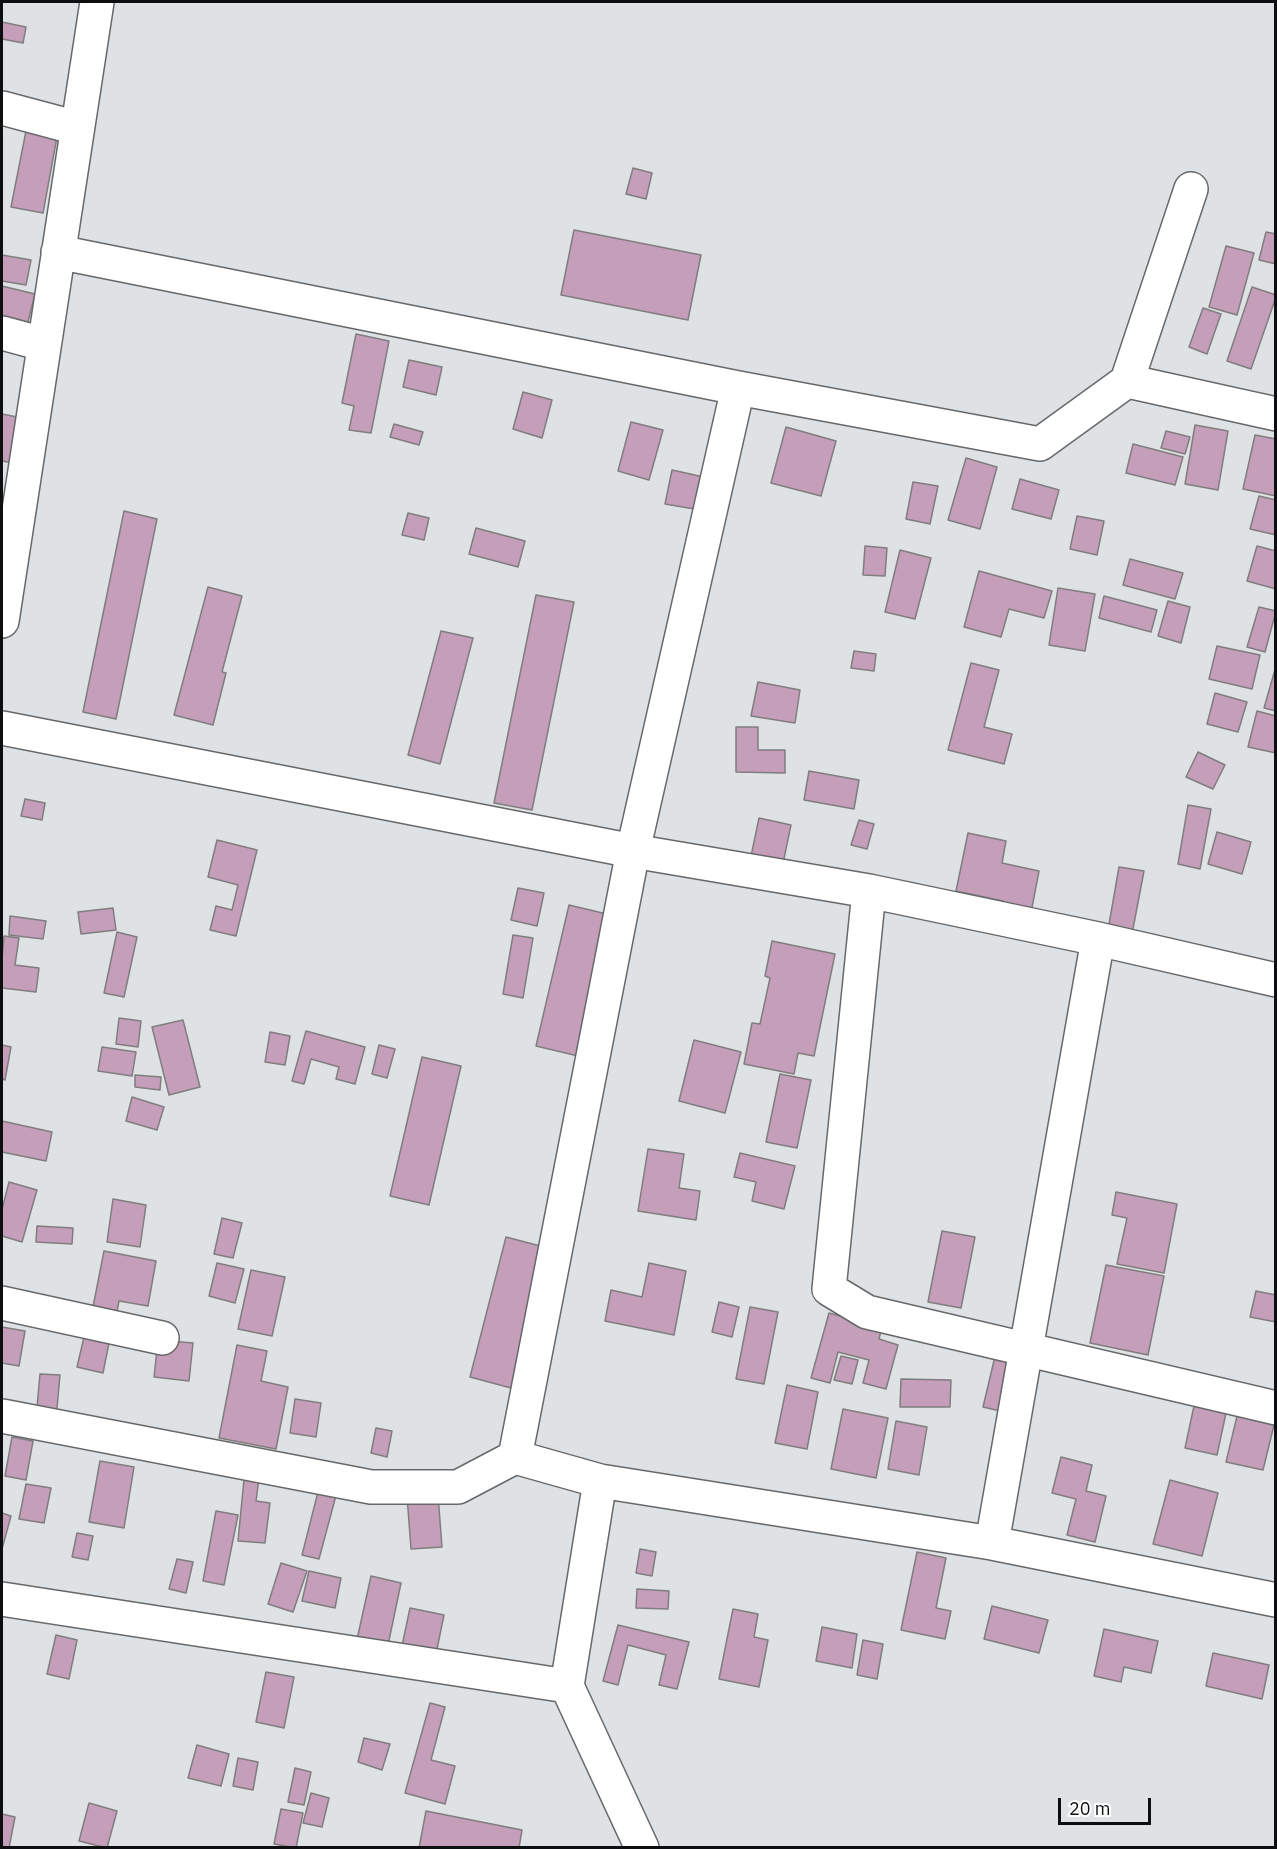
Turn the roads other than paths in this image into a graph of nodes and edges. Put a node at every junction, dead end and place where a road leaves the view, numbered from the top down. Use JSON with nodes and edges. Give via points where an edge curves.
{"nodes":[{"id":1,"x":97,"y":2,"type":"edge"},
{"id":2,"x":2,"y":108,"type":"edge"},
{"id":3,"x":77,"y":128,"type":"junction"},
{"id":4,"x":1191,"y":189,"type":"dead end"},
{"id":5,"x":58,"y":252,"type":"junction"},
{"id":6,"x":2,"y":333,"type":"edge"},
{"id":7,"x":43,"y":344,"type":"junction"},
{"id":8,"x":1127,"y":381,"type":"junction"},
{"id":9,"x":738,"y":388,"type":"junction"},
{"id":10,"x":1275,"y":414,"type":"edge"},
{"id":11,"x":7,"y":555,"type":"edge"},
{"id":12,"x":2,"y":621,"type":"edge"},
{"id":13,"x":2,"y":728,"type":"edge"},
{"id":14,"x":633,"y":850,"type":"junction"},
{"id":15,"x":869,"y":891,"type":"junction"},
{"id":16,"x":1098,"y":939,"type":"junction"},
{"id":17,"x":1275,"y":980,"type":"edge"},
{"id":18,"x":808,"y":1263,"type":"dead end"},
{"id":19,"x":830,"y":1289,"type":"junction"},
{"id":20,"x":2,"y":1304,"type":"edge"},
{"id":21,"x":162,"y":1338,"type":"dead end"},
{"id":22,"x":1025,"y":1350,"type":"junction"},
{"id":23,"x":1275,"y":1408,"type":"edge"},
{"id":24,"x":2,"y":1416,"type":"edge"},
{"id":25,"x":514,"y":1457,"type":"junction"},
{"id":26,"x":600,"y":1481,"type":"junction"},
{"id":27,"x":992,"y":1543,"type":"junction"},
{"id":28,"x":2,"y":1599,"type":"edge"},
{"id":29,"x":1275,"y":1600,"type":"edge"},
{"id":30,"x":567,"y":1686,"type":"junction"},
{"id":31,"x":642,"y":1848,"type":"edge"}],
"edges":[{"from":1,"to":3,"type":"street"},
{"from":2,"to":3,"type":"street"},
{"from":3,"to":5,"type":"street"},
{"from":4,"to":8,"type":"street"},
{"from":5,"to":7,"type":"street"},
{"from":5,"to":9,"type":"street"},
{"from":6,"to":7,"type":"street"},
{"from":7,"to":11,"type":"street"},
{"from":8,"to":9,"type":"street","via":[[1040,444]]},
{"from":8,"to":10,"type":"street"},
{"from":9,"to":14,"type":"street"},
{"from":11,"to":12,"type":"street"},
{"from":13,"to":14,"type":"street"},
{"from":14,"to":15,"type":"street"},
{"from":14,"to":25,"type":"street"},
{"from":15,"to":16,"type":"street"},
{"from":15,"to":19,"type":"street"},
{"from":16,"to":17,"type":"street"},
{"from":16,"to":22,"type":"street"},
{"from":18,"to":19,"type":"street","via":[[820,1282]]},
{"from":19,"to":22,"type":"street","via":[[867,1312]]},
{"from":20,"to":21,"type":"street"},
{"from":22,"to":23,"type":"street"},
{"from":22,"to":27,"type":"street"},
{"from":24,"to":25,"type":"street","via":[[371,1487],[458,1487]]},
{"from":25,"to":26,"type":"street"},
{"from":26,"to":27,"type":"street"},
{"from":26,"to":30,"type":"street"},
{"from":27,"to":29,"type":"street"},
{"from":28,"to":30,"type":"street"},
{"from":30,"to":31,"type":"street"}]}
